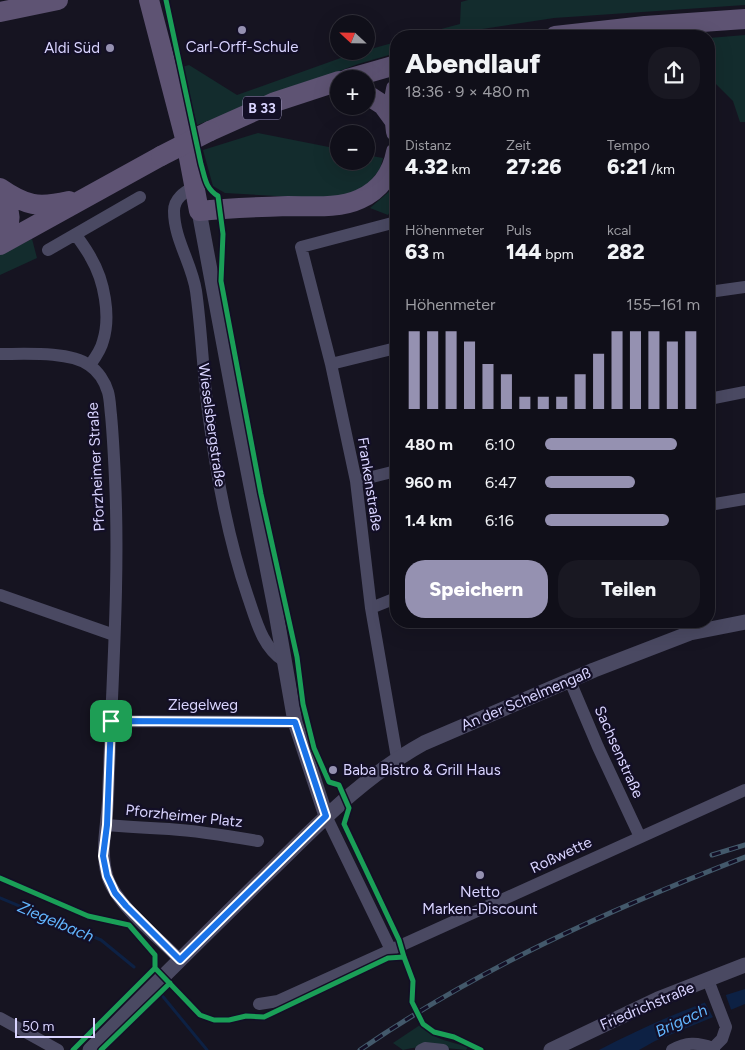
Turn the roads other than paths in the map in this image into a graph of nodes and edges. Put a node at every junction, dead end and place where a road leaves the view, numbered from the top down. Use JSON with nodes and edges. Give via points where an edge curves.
{"nodes":[{"id":1,"x":58,"y":0,"type":"edge"},
{"id":2,"x":150,"y":0,"type":"edge"},
{"id":3,"x":0,"y":12,"type":"edge"},
{"id":4,"x":745,"y":19,"type":"edge"},
{"id":5,"x":609,"y":30,"type":"edge"},
{"id":6,"x":390,"y":67,"type":"edge"},
{"id":7,"x":375,"y":71,"type":"edge"},
{"id":8,"x":330,"y":84,"type":"edge"},
{"id":9,"x":316,"y":88,"type":"junction"},
{"id":10,"x":330,"y":89,"type":"edge"},
{"id":11,"x":375,"y":100,"type":"edge"},
{"id":12,"x":390,"y":117,"type":"edge"},
{"id":13,"x":390,"y":170,"type":"edge"},
{"id":14,"x":195,"y":186,"type":"junction"},
{"id":15,"x":0,"y":189,"type":"edge"},
{"id":16,"x":140,"y":197,"type":"dead end"},
{"id":17,"x":83,"y":198,"type":"junction"},
{"id":18,"x":199,"y":211,"type":"junction"},
{"id":19,"x":390,"y":224,"type":"edge"},
{"id":20,"x":76,"y":235,"type":"junction"},
{"id":21,"x":0,"y":239,"type":"edge"},
{"id":22,"x":0,"y":245,"type":"edge"},
{"id":23,"x":48,"y":250,"type":"dead end"},
{"id":24,"x":745,"y":287,"type":"edge"},
{"id":25,"x":715,"y":291,"type":"edge"},
{"id":26,"x":390,"y":349,"type":"edge"},
{"id":27,"x":0,"y":354,"type":"edge"},
{"id":28,"x":331,"y":364,"type":"junction"},
{"id":29,"x":90,"y":365,"type":"junction"},
{"id":30,"x":745,"y":392,"type":"edge"},
{"id":31,"x":715,"y":398,"type":"edge"},
{"id":32,"x":390,"y":472,"type":"edge"},
{"id":33,"x":356,"y":481,"type":"junction"},
{"id":34,"x":745,"y":499,"type":"edge"},
{"id":35,"x":715,"y":504,"type":"edge"},
{"id":36,"x":0,"y":595,"type":"edge"},
{"id":37,"x":390,"y":600,"type":"edge"},
{"id":38,"x":371,"y":608,"type":"junction"},
{"id":39,"x":745,"y":622,"type":"edge"},
{"id":40,"x":114,"y":635,"type":"junction"},
{"id":41,"x":284,"y":661,"type":"junction"},
{"id":42,"x":570,"y":681,"type":"junction"},
{"id":43,"x":111,"y":721,"type":"junction"},
{"id":44,"x":295,"y":722,"type":"junction"},
{"id":45,"x":397,"y":758,"type":"junction"},
{"id":46,"x":745,"y":790,"type":"edge"},
{"id":47,"x":326,"y":816,"type":"junction"},
{"id":48,"x":107,"y":825,"type":"junction"},
{"id":49,"x":640,"y":837,"type":"junction"},
{"id":50,"x":258,"y":841,"type":"dead end"},
{"id":51,"x":391,"y":950,"type":"junction"},
{"id":52,"x":180,"y":960,"type":"junction"},
{"id":53,"x":745,"y":965,"type":"edge"},
{"id":54,"x":709,"y":984,"type":"junction"},
{"id":55,"x":260,"y":1004,"type":"dead end"},
{"id":56,"x":0,"y":1018,"type":"edge"},
{"id":57,"x":713,"y":1049,"type":"edge"},
{"id":58,"x":58,"y":1050,"type":"edge"},
{"id":59,"x":90,"y":1050,"type":"edge"},
{"id":60,"x":421,"y":1050,"type":"edge"},
{"id":61,"x":443,"y":1050,"type":"edge"},
{"id":62,"x":551,"y":1050,"type":"edge"},
{"id":63,"x":672,"y":1050,"type":"edge"}],
"edges":[{"from":1,"to":3,"type":"main road"},
{"from":2,"to":14,"type":"main road","name":"Wieselsbergstraße"},
{"from":4,"to":5,"type":"main road"},
{"from":6,"to":7,"type":"main road"},
{"from":8,"to":9,"type":"main road","number":"B 33"},
{"from":9,"to":10,"type":"main road"},
{"from":9,"to":17,"type":"main road","number":"B 33","bridge":true,"via":[[260,108],[210,131]]},
{"from":11,"to":12,"type":"main road","via":[[383,105]]},
{"from":13,"to":18,"type":"main road","via":[[369,195],[353,202]]},
{"from":14,"to":18,"type":"main road","name":"Wieselsbergstraße"},
{"from":14,"to":41,"type":"street","name":"Wieselsbergstraße","via":[[183,193],[174,210],[179,238],[196,288],[208,419],[228,530],[258,628],[275,655]]},
{"from":15,"to":17,"type":"main road","via":[[36,205]]},
{"from":15,"to":21,"type":"main road","via":[[10,211],[10,222]]},
{"from":16,"to":20,"type":"street"},
{"from":17,"to":22,"type":"main road","number":"B 33"},
{"from":18,"to":41,"type":"street","name":"Wieselsbergstraße"},
{"from":19,"to":28,"type":"street","name":"Frankenstraße","via":[[301,247]]},
{"from":20,"to":23,"type":"street"},
{"from":20,"to":29,"type":"street","via":[[92,258],[103,285],[106,324],[98,354]]},
{"from":24,"to":25,"type":"street"},
{"from":26,"to":28,"type":"street"},
{"from":27,"to":29,"type":"street","via":[[57,355]]},
{"from":28,"to":33,"type":"street","name":"Frankenstraße"},
{"from":29,"to":40,"type":"street","name":"Pforzheimer Straße","via":[[102,378],[108,392],[114,439],[117,511]]},
{"from":30,"to":31,"type":"street"},
{"from":32,"to":33,"type":"street"},
{"from":33,"to":38,"type":"street","name":"Frankenstraße"},
{"from":34,"to":35,"type":"street"},
{"from":36,"to":40,"type":"street"},
{"from":37,"to":38,"type":"street"},
{"from":38,"to":45,"type":"street","name":"Frankenstraße"},
{"from":39,"to":42,"type":"street","name":"An der Schelmengaß","via":[[690,634]]},
{"from":40,"to":43,"type":"street","name":"Pforzheimer Straße"},
{"from":41,"to":44,"type":"street","name":"Wieselsbergstraße"},
{"from":42,"to":45,"type":"street","name":"An der Schelmengaß","via":[[424,743]]},
{"from":42,"to":49,"type":"street","name":"Sachsenstraße"},
{"from":43,"to":44,"type":"street","name":"Ziegelweg"},
{"from":43,"to":48,"type":"street","name":"Pforzheimer Straße"},
{"from":44,"to":47,"type":"street","name":"Wieselsbergstraße"},
{"from":45,"to":47,"type":"street","name":"An der Schelmengaß"},
{"from":46,"to":49,"type":"street","name":"Roßwette"},
{"from":47,"to":51,"type":"street"},
{"from":47,"to":52,"type":"street","name":"An der Schelmengaß"},
{"from":48,"to":50,"type":"street","name":"Pforzheimer Platz"},
{"from":48,"to":52,"type":"street","name":"Pforzheimer Straße","via":[[103,856],[115,893]]},
{"from":49,"to":51,"type":"street","name":"Roßwette"},
{"from":51,"to":55,"type":"street","name":"Roßwette","via":[[278,1001]]},
{"from":52,"to":59,"type":"street","name":"An der Schelmengaß"},
{"from":53,"to":54,"type":"street","name":"Friedrichstraße"},
{"from":54,"to":57,"type":"street","via":[[726,1027],[722,1039]]},
{"from":54,"to":62,"type":"street","name":"Friedrichstraße","via":[[658,999]]},
{"from":56,"to":58,"type":"street"},
{"from":57,"to":63,"type":"street","via":[[690,1043]]},
{"from":60,"to":61,"type":"street"}]}
